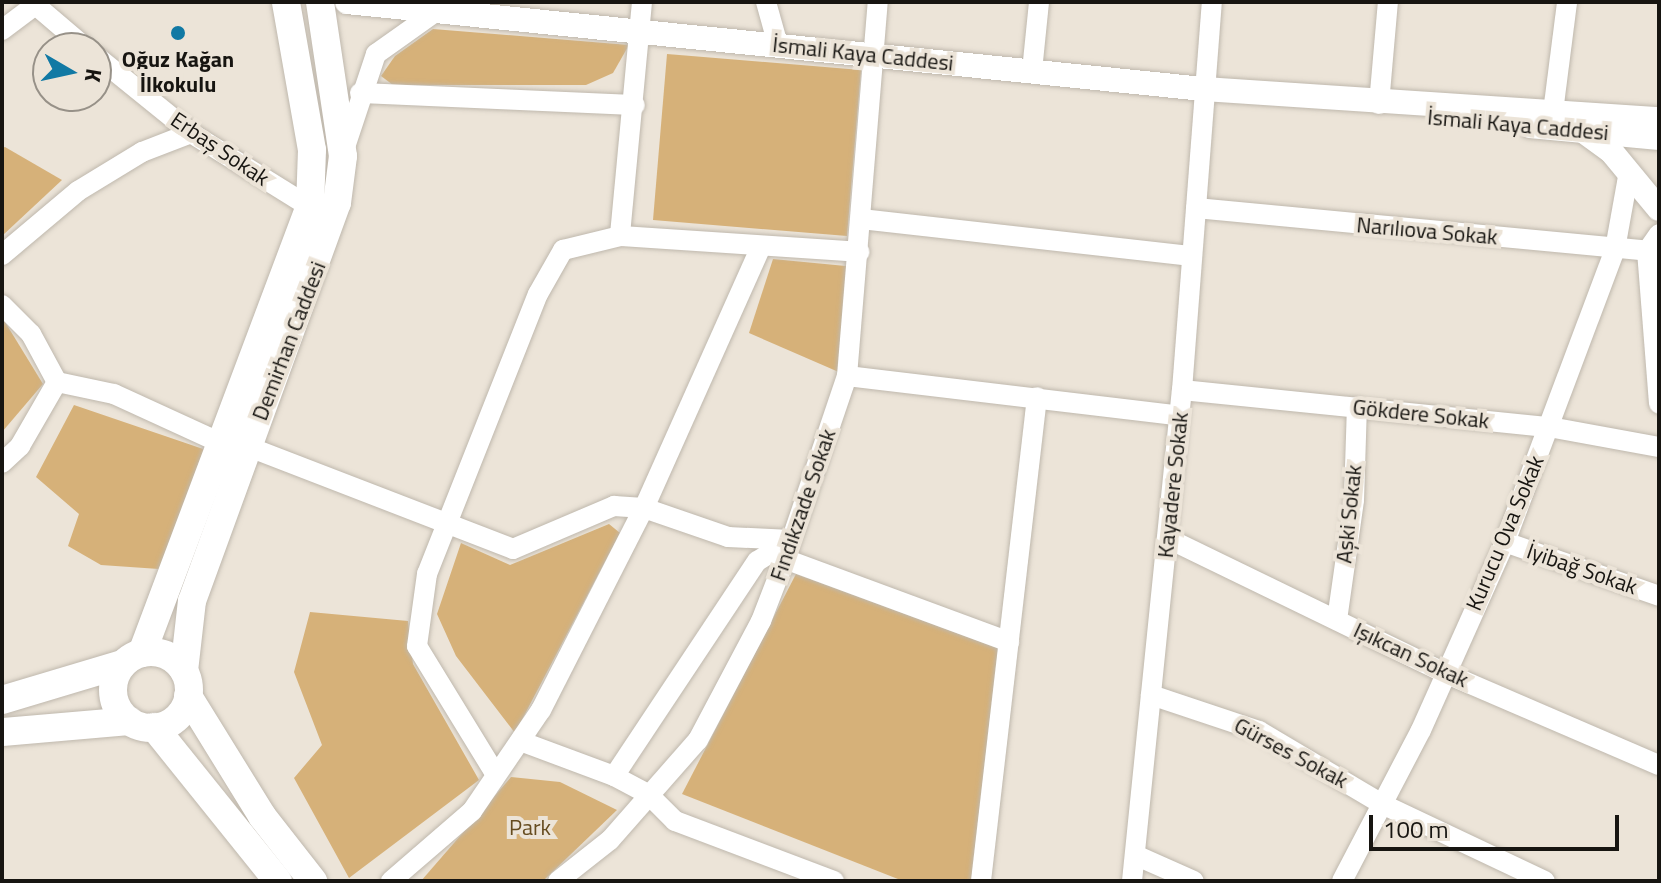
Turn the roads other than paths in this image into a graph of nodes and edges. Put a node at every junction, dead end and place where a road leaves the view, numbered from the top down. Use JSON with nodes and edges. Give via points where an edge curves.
{"nodes":[{"id":1,"x":286,"y":2,"type":"edge"},
{"id":2,"x":320,"y":2,"type":"edge"},
{"id":3,"x":347,"y":2,"type":"edge"},
{"id":4,"x":642,"y":2,"type":"edge"},
{"id":5,"x":766,"y":2,"type":"edge"},
{"id":6,"x":878,"y":2,"type":"edge"},
{"id":7,"x":1039,"y":2,"type":"edge"},
{"id":8,"x":1212,"y":2,"type":"edge"},
{"id":9,"x":1388,"y":2,"type":"edge"},
{"id":10,"x":1567,"y":2,"type":"edge"},
{"id":11,"x":33,"y":4,"type":"edge"},
{"id":12,"x":426,"y":7,"type":"edge"},
{"id":13,"x":2,"y":30,"type":"edge"},
{"id":14,"x":67,"y":32,"type":"edge"},
{"id":15,"x":639,"y":32,"type":"junction"},
{"id":16,"x":778,"y":45,"type":"junction"},
{"id":17,"x":873,"y":55,"type":"junction"},
{"id":18,"x":112,"y":69,"type":"edge"},
{"id":19,"x":1032,"y":71,"type":"junction"},
{"id":20,"x":1204,"y":89,"type":"junction"},
{"id":21,"x":360,"y":93,"type":"junction"},
{"id":22,"x":1379,"y":104,"type":"junction"},
{"id":23,"x":635,"y":105,"type":"junction"},
{"id":24,"x":1553,"y":112,"type":"junction"},
{"id":25,"x":1659,"y":119,"type":"edge"},
{"id":26,"x":1584,"y":131,"type":"junction"},
{"id":27,"x":191,"y":133,"type":"junction"},
{"id":28,"x":1659,"y":138,"type":"edge"},
{"id":29,"x":343,"y":156,"type":"junction"},
{"id":30,"x":1629,"y":171,"type":"junction"},
{"id":31,"x":310,"y":207,"type":"junction"},
{"id":32,"x":1196,"y":208,"type":"junction"},
{"id":33,"x":1659,"y":209,"type":"edge"},
{"id":34,"x":861,"y":219,"type":"junction"},
{"id":35,"x":620,"y":236,"type":"junction"},
{"id":36,"x":1655,"y":246,"type":"edge"},
{"id":37,"x":761,"y":247,"type":"junction"},
{"id":38,"x":1615,"y":249,"type":"junction"},
{"id":39,"x":859,"y":252,"type":"junction"},
{"id":40,"x":2,"y":255,"type":"edge"},
{"id":41,"x":1192,"y":256,"type":"junction"},
{"id":42,"x":2,"y":305,"type":"edge"},
{"id":43,"x":847,"y":376,"type":"junction"},
{"id":44,"x":57,"y":382,"type":"junction"},
{"id":45,"x":1182,"y":390,"type":"junction"},
{"id":46,"x":1037,"y":397,"type":"junction"},
{"id":47,"x":1659,"y":404,"type":"edge"},
{"id":48,"x":1357,"y":407,"type":"junction"},
{"id":49,"x":1180,"y":416,"type":"junction"},
{"id":50,"x":1549,"y":427,"type":"junction"},
{"id":51,"x":221,"y":443,"type":"junction"},
{"id":52,"x":249,"y":447,"type":"junction"},
{"id":53,"x":1659,"y":447,"type":"edge"},
{"id":54,"x":2,"y":463,"type":"edge"},
{"id":55,"x":644,"y":508,"type":"junction"},
{"id":56,"x":446,"y":526,"type":"junction"},
{"id":57,"x":1167,"y":538,"type":"junction"},
{"id":58,"x":1505,"y":542,"type":"junction"},
{"id":59,"x":788,"y":550,"type":"junction"},
{"id":60,"x":1659,"y":596,"type":"edge"},
{"id":61,"x":1337,"y":620,"type":"junction"},
{"id":62,"x":1009,"y":642,"type":"junction"},
{"id":63,"x":132,"y":658,"type":"junction"},
{"id":64,"x":1445,"y":673,"type":"junction"},
{"id":65,"x":186,"y":684,"type":"junction"},
{"id":66,"x":1151,"y":695,"type":"junction"},
{"id":67,"x":2,"y":700,"type":"edge"},
{"id":68,"x":142,"y":724,"type":"junction"},
{"id":69,"x":2,"y":732,"type":"edge"},
{"id":70,"x":520,"y":741,"type":"junction"},
{"id":71,"x":1659,"y":765,"type":"edge"},
{"id":72,"x":496,"y":775,"type":"junction"},
{"id":73,"x":614,"y":776,"type":"junction"},
{"id":74,"x":649,"y":795,"type":"junction"},
{"id":75,"x":1382,"y":804,"type":"junction"},
{"id":76,"x":1135,"y":855,"type":"junction"},
{"id":77,"x":1541,"y":880,"type":"edge"},
{"id":78,"x":278,"y":881,"type":"edge"},
{"id":79,"x":313,"y":881,"type":"edge"},
{"id":80,"x":391,"y":881,"type":"edge"},
{"id":81,"x":558,"y":881,"type":"edge"},
{"id":82,"x":834,"y":881,"type":"edge"},
{"id":83,"x":981,"y":881,"type":"edge"},
{"id":84,"x":1132,"y":881,"type":"edge"},
{"id":85,"x":1194,"y":881,"type":"edge"},
{"id":86,"x":1342,"y":881,"type":"edge"}],
"edges":[{"from":1,"to":31,"type":"main road","name":"Demirhan Caddesi","via":[[312,150]]},
{"from":2,"to":29,"type":"main road","name":"Demirhan Caddesi"},
{"from":3,"to":12,"type":"street","name":"İsmali Kaya Caddesi"},
{"from":4,"to":15,"type":"street"},
{"from":5,"to":16,"type":"street"},
{"from":6,"to":17,"type":"street","name":"Fındıkzade Sokak"},
{"from":7,"to":19,"type":"street"},
{"from":8,"to":20,"type":"street","name":"Kayadere Sokak"},
{"from":9,"to":22,"type":"street"},
{"from":10,"to":24,"type":"street"},
{"from":11,"to":13,"type":"street"},
{"from":11,"to":14,"type":"street"},
{"from":12,"to":15,"type":"street","name":"İsmali Kaya Caddesi"},
{"from":12,"to":21,"type":"street","via":[[376,54]]},
{"from":15,"to":16,"type":"street","name":"İsmali Kaya Caddesi"},
{"from":15,"to":23,"type":"street"},
{"from":16,"to":17,"type":"street","name":"İsmali Kaya Caddesi"},
{"from":17,"to":19,"type":"street","name":"İsmali Kaya Caddesi"},
{"from":17,"to":34,"type":"street","name":"Fındıkzade Sokak"},
{"from":18,"to":27,"type":"street","name":"Erbaş Sokak"},
{"from":19,"to":20,"type":"street","name":"İsmali Kaya Caddesi"},
{"from":20,"to":22,"type":"street","name":"İsmali Kaya Caddesi"},
{"from":20,"to":32,"type":"street","name":"Kayadere Sokak"},
{"from":21,"to":23,"type":"street"},
{"from":21,"to":29,"type":"street"},
{"from":22,"to":24,"type":"street","name":"İsmali Kaya Caddesi","via":[[1397,100]]},
{"from":22,"to":26,"type":"street","name":"İsmali Kaya Caddesi","via":[[1396,114]]},
{"from":23,"to":35,"type":"street"},
{"from":24,"to":25,"type":"street","name":"İsmali Kaya Caddesi"},
{"from":26,"to":28,"type":"street","name":"İsmali Kaya Caddesi"},
{"from":26,"to":30,"type":"street"},
{"from":27,"to":31,"type":"street","name":"Erbaş Sokak"},
{"from":27,"to":40,"type":"street","via":[[142,152],[78,191]]},
{"from":29,"to":52,"type":"main road","name":"Demirhan Caddesi","via":[[337,203],[317,270]]},
{"from":30,"to":33,"type":"street"},
{"from":30,"to":38,"type":"street","name":"Kurucu Ova Sokak"},
{"from":31,"to":51,"type":"main road","name":"Demirhan Caddesi"},
{"from":32,"to":38,"type":"street","name":"Narılıova Sokak"},
{"from":32,"to":41,"type":"street","name":"Kayadere Sokak"},
{"from":34,"to":39,"type":"street","name":"Fındıkzade Sokak"},
{"from":34,"to":41,"type":"street"},
{"from":35,"to":37,"type":"street"},
{"from":35,"to":56,"type":"street","via":[[563,250],[538,294]]},
{"from":36,"to":38,"type":"street","name":"Narılıova Sokak"},
{"from":36,"to":47,"type":"street"},
{"from":37,"to":39,"type":"street"},
{"from":37,"to":55,"type":"street"},
{"from":38,"to":50,"type":"street","name":"Kurucu Ova Sokak"},
{"from":39,"to":43,"type":"street","name":"Fındıkzade Sokak"},
{"from":41,"to":45,"type":"street","name":"Kayadere Sokak"},
{"from":42,"to":44,"type":"street","via":[[31,334]]},
{"from":43,"to":46,"type":"street"},
{"from":43,"to":59,"type":"street","name":"Fındıkzade Sokak"},
{"from":44,"to":51,"type":"street","via":[[114,394]]},
{"from":44,"to":54,"type":"street","via":[[20,446]]},
{"from":45,"to":48,"type":"street","name":"Gökdere Sokak"},
{"from":45,"to":49,"type":"street","name":"Kayadere Sokak"},
{"from":46,"to":49,"type":"street"},
{"from":46,"to":62,"type":"street"},
{"from":48,"to":50,"type":"street","name":"Gökdere Sokak"},
{"from":48,"to":61,"type":"street","name":"Aşki Sokak","via":[[1354,500]]},
{"from":49,"to":57,"type":"street","name":"Kayadere Sokak"},
{"from":50,"to":53,"type":"street","name":"Gökdere Sokak"},
{"from":50,"to":58,"type":"street","name":"Kurucu Ova Sokak"},
{"from":51,"to":63,"type":"main road","name":"Demirhan Caddesi"},
{"from":52,"to":56,"type":"street"},
{"from":52,"to":65,"type":"main road","name":"Demirhan Caddesi","via":[[192,601]]},
{"from":55,"to":56,"type":"street","via":[[614,506],[513,549]]},
{"from":55,"to":59,"type":"street","via":[[728,537]]},
{"from":55,"to":70,"type":"street"},
{"from":56,"to":72,"type":"street","via":[[427,574],[417,646]]},
{"from":57,"to":61,"type":"street","name":"Işıkcan Sokak"},
{"from":57,"to":66,"type":"street","name":"Kayadere Sokak"},
{"from":58,"to":60,"type":"street","name":"İyibağ Sokak"},
{"from":58,"to":64,"type":"street","name":"Kurucu Ova Sokak"},
{"from":59,"to":62,"type":"street"},
{"from":59,"to":73,"type":"street","via":[[757,561]]},
{"from":59,"to":74,"type":"street","name":"Fındıkzade Sokak","via":[[761,621],[698,740]]},
{"from":61,"to":64,"type":"street","name":"Işıkcan Sokak"},
{"from":62,"to":83,"type":"street"},
{"from":63,"to":65,"type":"main road","via":[[166,655]]},
{"from":63,"to":67,"type":"main road"},
{"from":63,"to":68,"type":"main road","via":[[114,701]]},
{"from":64,"to":71,"type":"street","name":"Işıkcan Sokak"},
{"from":64,"to":75,"type":"street","name":"Kurucu Ova Sokak"},
{"from":65,"to":68,"type":"main road","via":[[176,717]]},
{"from":65,"to":79,"type":"main road","via":[[262,816]]},
{"from":66,"to":75,"type":"street","name":"Gürses Sokak","via":[[1259,731]]},
{"from":66,"to":76,"type":"street","name":"Kayadere Sokak"},
{"from":68,"to":69,"type":"main road"},
{"from":68,"to":78,"type":"main road"},
{"from":70,"to":72,"type":"street"},
{"from":70,"to":73,"type":"street"},
{"from":72,"to":80,"type":"street","via":[[472,811]]},
{"from":73,"to":74,"type":"street"},
{"from":74,"to":81,"type":"street","name":"Fındıkzade Sokak","via":[[610,840]]},
{"from":74,"to":82,"type":"street","via":[[675,821]]},
{"from":75,"to":77,"type":"street","name":"Gürses Sokak"},
{"from":75,"to":86,"type":"street","name":"Kurucu Ova Sokak"},
{"from":76,"to":84,"type":"street","name":"Kayadere Sokak"},
{"from":76,"to":85,"type":"street"}]}
